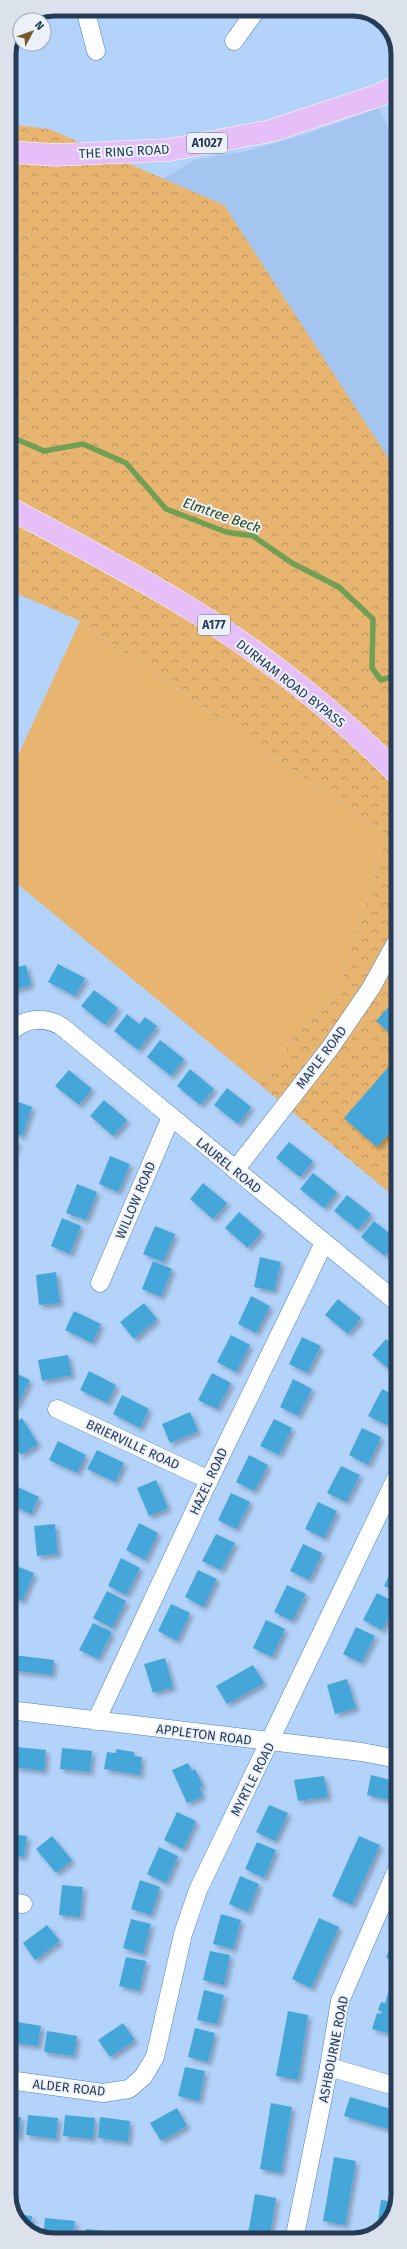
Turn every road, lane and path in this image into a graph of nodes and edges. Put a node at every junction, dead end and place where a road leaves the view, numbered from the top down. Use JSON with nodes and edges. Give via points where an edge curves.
{"nodes":[{"id":1,"x":83,"y":16,"type":"edge"},
{"id":2,"x":252,"y":16,"type":"edge"},
{"id":3,"x":234,"y":41,"type":"dead end"},
{"id":4,"x":96,"y":51,"type":"dead end"},
{"id":5,"x":391,"y":89,"type":"edge"},
{"id":6,"x":16,"y":152,"type":"edge"},
{"id":7,"x":16,"y":512,"type":"edge"},
{"id":8,"x":391,"y":767,"type":"edge"},
{"id":9,"x":391,"y":952,"type":"edge"},
{"id":10,"x":16,"y":1027,"type":"edge"},
{"id":11,"x":170,"y":1117,"type":"junction"},
{"id":12,"x":235,"y":1170,"type":"junction"},
{"id":13,"x":324,"y":1243,"type":"junction"},
{"id":14,"x":100,"y":1283,"type":"dead end"},
{"id":15,"x":391,"y":1297,"type":"edge"},
{"id":16,"x":57,"y":1409,"type":"dead end"},
{"id":17,"x":209,"y":1480,"type":"junction"},
{"id":18,"x":391,"y":1489,"type":"edge"},
{"id":19,"x":16,"y":1711,"type":"edge"},
{"id":20,"x":96,"y":1721,"type":"junction"},
{"id":21,"x":271,"y":1742,"type":"junction"},
{"id":22,"x":391,"y":1758,"type":"edge"},
{"id":23,"x":391,"y":1883,"type":"edge"},
{"id":24,"x":329,"y":2067,"type":"junction"},
{"id":25,"x":16,"y":2081,"type":"edge"},
{"id":26,"x":391,"y":2085,"type":"edge"},
{"id":27,"x":129,"y":2089,"type":"joint"},
{"id":28,"x":295,"y":2233,"type":"edge"}],
"edges":[{"from":1,"to":4,"type":"street"},
{"from":2,"to":3,"type":"street"},
{"from":5,"to":6,"type":"main road","name":"THE RING ROAD","number":"A1027","via":[[270,131],[169,150],[56,155]]},
{"from":7,"to":8,"type":"main road","name":"DURHAM ROAD BYPASS","number":"A177","via":[[93,552],[230,635],[291,680]]},
{"from":9,"to":12,"type":"street","name":"MAPLE ROAD","via":[[371,988],[330,1048]]},
{"from":10,"to":11,"type":"street","name":"LAUREL ROAD","via":[[38,1019],[52,1021],[61,1026]]},
{"from":11,"to":12,"type":"street","name":"LAUREL ROAD"},
{"from":11,"to":14,"type":"street","name":"WILLOW ROAD"},
{"from":12,"to":13,"type":"street","name":"LAUREL ROAD"},
{"from":13,"to":15,"type":"street","name":"LAUREL ROAD"},
{"from":13,"to":17,"type":"street","name":"HAZEL ROAD"},
{"from":16,"to":17,"type":"street","name":"BRIERVILLE ROAD"},
{"from":17,"to":20,"type":"street","name":"HAZEL ROAD"},
{"from":18,"to":21,"type":"street","name":"MYRTLE ROAD"},
{"from":19,"to":20,"type":"street","name":"APPLETON ROAD"},
{"from":20,"to":21,"type":"street","name":"APPLETON ROAD"},
{"from":21,"to":22,"type":"street","name":"APPLETON ROAD"},
{"from":21,"to":27,"type":"street","name":"MYRTLE ROAD","via":[[198,1890],[183,1934],[155,2057],[144,2077]]},
{"from":23,"to":24,"type":"street","name":"ASHBOURNE ROAD","via":[[340,2001]]},
{"from":24,"to":26,"type":"street"},
{"from":24,"to":28,"type":"street","name":"ASHBOURNE ROAD"},
{"from":25,"to":27,"type":"street","name":"ALDER ROAD","via":[[102,2093]]}]}
